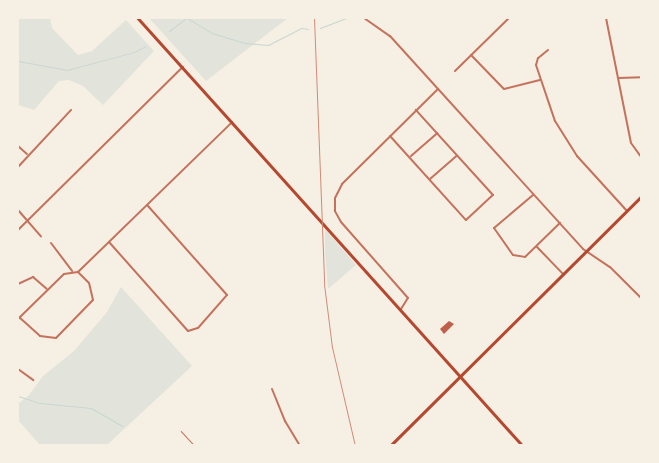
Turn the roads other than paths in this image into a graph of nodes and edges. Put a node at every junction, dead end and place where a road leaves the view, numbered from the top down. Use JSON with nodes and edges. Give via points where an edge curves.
{"nodes":[{"id":1,"x":138,"y":18,"type":"edge"},
{"id":2,"x":364,"y":18,"type":"edge"},
{"id":3,"x":509,"y":18,"type":"edge"},
{"id":4,"x":606,"y":18,"type":"edge"},
{"id":5,"x":548,"y":50,"type":"dead end"},
{"id":6,"x":471,"y":55,"type":"junction"},
{"id":7,"x":183,"y":67,"type":"junction"},
{"id":8,"x":455,"y":71,"type":"dead end"},
{"id":9,"x":642,"y":77,"type":"edge"},
{"id":10,"x":618,"y":78,"type":"junction"},
{"id":11,"x":540,"y":80,"type":"junction"},
{"id":12,"x":438,"y":89,"type":"junction"},
{"id":13,"x":71,"y":110,"type":"dead end"},
{"id":14,"x":416,"y":110,"type":"junction"},
{"id":15,"x":232,"y":121,"type":"junction"},
{"id":16,"x":437,"y":133,"type":"junction"},
{"id":17,"x":390,"y":136,"type":"junction"},
{"id":18,"x":18,"y":146,"type":"edge"},
{"id":19,"x":27,"y":154,"type":"junction"},
{"id":20,"x":457,"y":155,"type":"junction"},
{"id":21,"x":410,"y":157,"type":"junction"},
{"id":22,"x":642,"y":158,"type":"edge"},
{"id":23,"x":18,"y":167,"type":"edge"},
{"id":24,"x":430,"y":179,"type":"junction"},
{"id":25,"x":534,"y":194,"type":"junction"},
{"id":26,"x":642,"y":196,"type":"edge"},
{"id":27,"x":147,"y":205,"type":"junction"},
{"id":28,"x":18,"y":210,"type":"edge"},
{"id":29,"x":627,"y":211,"type":"junction"},
{"id":30,"x":27,"y":221,"type":"junction"},
{"id":31,"x":560,"y":223,"type":"junction"},
{"id":32,"x":18,"y":230,"type":"edge"},
{"id":33,"x":41,"y":236,"type":"dead end"},
{"id":34,"x":110,"y":242,"type":"junction"},
{"id":35,"x":51,"y":243,"type":"dead end"},
{"id":36,"x":538,"y":246,"type":"junction"},
{"id":37,"x":586,"y":252,"type":"junction"},
{"id":38,"x":72,"y":271,"type":"junction"},
{"id":39,"x":78,"y":272,"type":"junction"},
{"id":40,"x":563,"y":275,"type":"junction"},
{"id":41,"x":18,"y":284,"type":"edge"},
{"id":42,"x":47,"y":289,"type":"junction"},
{"id":43,"x":642,"y":299,"type":"edge"},
{"id":44,"x":400,"y":309,"type":"junction"},
{"id":45,"x":18,"y":318,"type":"edge"},
{"id":46,"x":18,"y":369,"type":"edge"},
{"id":47,"x":461,"y":375,"type":"junction"},
{"id":48,"x":33,"y":380,"type":"dead end"},
{"id":49,"x":272,"y":389,"type":"dead end"},
{"id":50,"x":181,"y":431,"type":"dead end"},
{"id":51,"x":391,"y":445,"type":"edge"},
{"id":52,"x":195,"y":446,"type":"edge"},
{"id":53,"x":300,"y":446,"type":"edge"},
{"id":54,"x":523,"y":446,"type":"edge"}],
"edges":[{"from":1,"to":7,"type":"main road"},
{"from":2,"to":12,"type":"street","via":[[390,36]]},
{"from":3,"to":6,"type":"street"},
{"from":4,"to":10,"type":"street"},
{"from":5,"to":11,"type":"street","via":[[536,61]]},
{"from":6,"to":8,"type":"street"},
{"from":6,"to":11,"type":"street","via":[[504,89]]},
{"from":7,"to":15,"type":"main road"},
{"from":7,"to":30,"type":"street"},
{"from":9,"to":10,"type":"street"},
{"from":10,"to":22,"type":"street","via":[[631,144]]},
{"from":11,"to":29,"type":"street","via":[[568,145]]},
{"from":12,"to":14,"type":"street"},
{"from":12,"to":25,"type":"street"},
{"from":13,"to":19,"type":"street"},
{"from":14,"to":16,"type":"street"},
{"from":14,"to":17,"type":"street"},
{"from":15,"to":27,"type":"street"},
{"from":15,"to":44,"type":"main road"},
{"from":16,"to":20,"type":"street"},
{"from":16,"to":21,"type":"street"},
{"from":17,"to":21,"type":"street"},
{"from":17,"to":44,"type":"street","via":[[339,188],[334,206],[341,222],[408,298]]},
{"from":18,"to":19,"type":"street"},
{"from":19,"to":23,"type":"street"},
{"from":20,"to":24,"type":"street"},
{"from":20,"to":24,"type":"street","via":[[493,195],[466,220]]},
{"from":21,"to":24,"type":"street"},
{"from":25,"to":31,"type":"street"},
{"from":25,"to":36,"type":"street","via":[[494,228],[513,255],[522,258]]},
{"from":26,"to":29,"type":"main road"},
{"from":27,"to":34,"type":"street"},
{"from":27,"to":34,"type":"street","via":[[225,292],[224,301],[198,328],[188,331]]},
{"from":28,"to":30,"type":"street"},
{"from":29,"to":37,"type":"main road"},
{"from":30,"to":32,"type":"street"},
{"from":30,"to":33,"type":"street"},
{"from":31,"to":36,"type":"street"},
{"from":31,"to":37,"type":"street"},
{"from":34,"to":39,"type":"street"},
{"from":35,"to":38,"type":"street"},
{"from":36,"to":40,"type":"street"},
{"from":37,"to":40,"type":"main road"},
{"from":37,"to":43,"type":"street","via":[[610,267]]},
{"from":38,"to":39,"type":"street"},
{"from":38,"to":42,"type":"street"},
{"from":39,"to":45,"type":"street","via":[[89,283],[93,300],[56,338],[40,336]]},
{"from":40,"to":47,"type":"main road"},
{"from":41,"to":42,"type":"street","via":[[33,278]]},
{"from":42,"to":45,"type":"street"},
{"from":44,"to":47,"type":"main road"},
{"from":46,"to":48,"type":"street"},
{"from":47,"to":51,"type":"main road"},
{"from":47,"to":54,"type":"main road"},
{"from":49,"to":53,"type":"street"},
{"from":50,"to":52,"type":"lane"}]}
